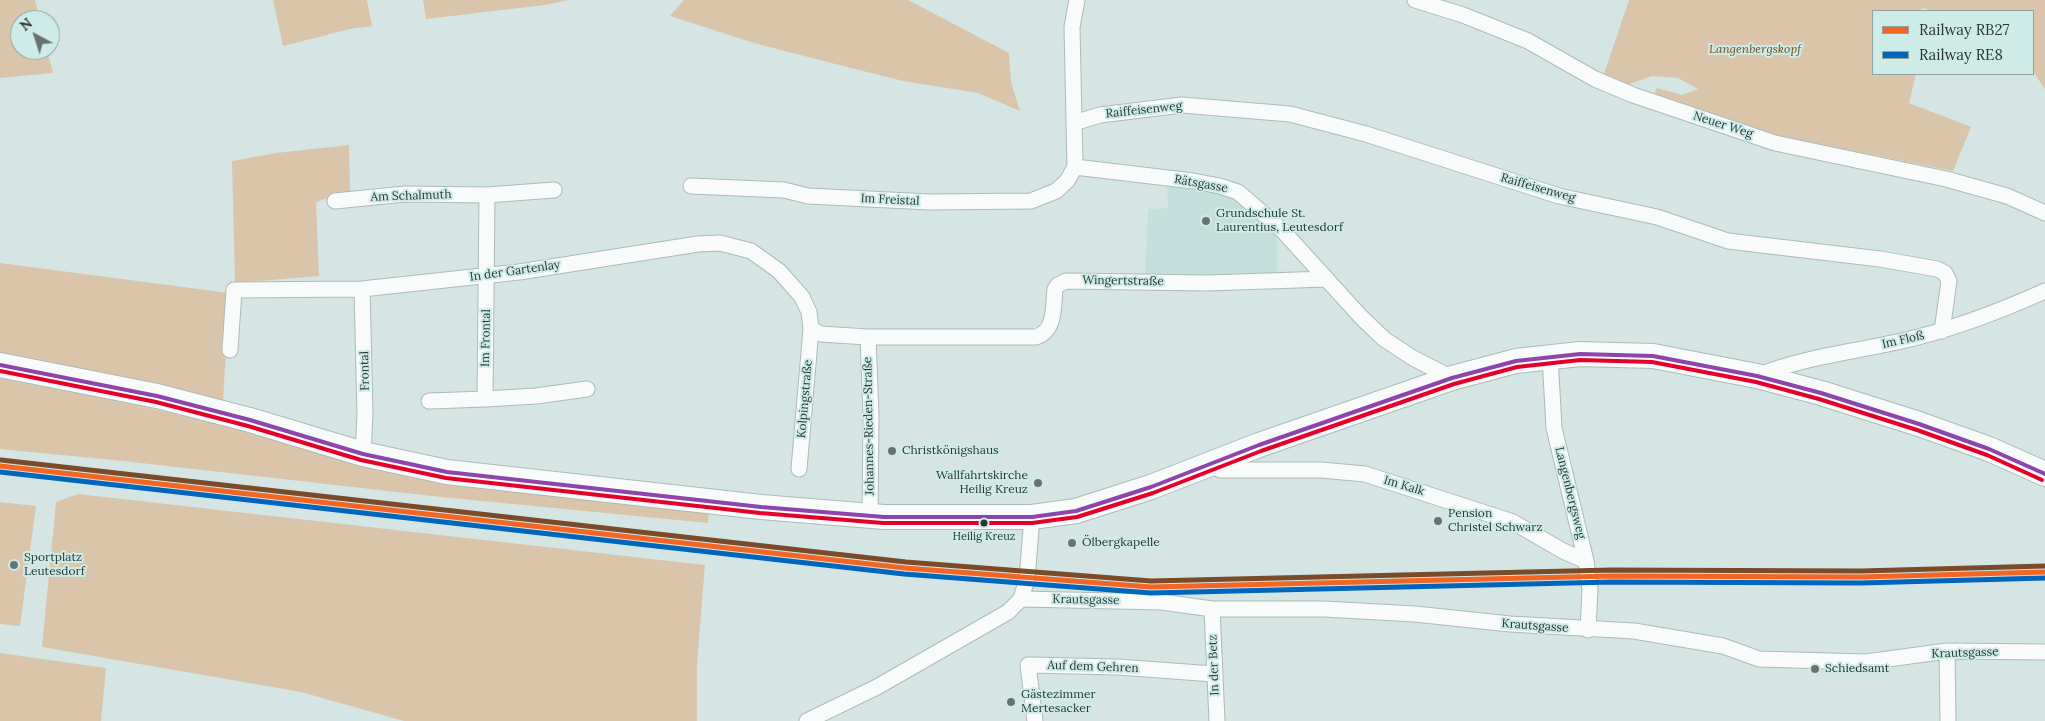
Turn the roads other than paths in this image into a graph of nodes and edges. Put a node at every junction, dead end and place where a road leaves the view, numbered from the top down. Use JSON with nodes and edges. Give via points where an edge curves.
{"nodes":[{"id":1,"x":1077,"y":0,"type":"edge"},
{"id":2,"x":1415,"y":0,"type":"edge"},
{"id":3,"x":1074,"y":123,"type":"junction"},
{"id":4,"x":1075,"y":166,"type":"junction"},
{"id":5,"x":691,"y":186,"type":"dead end"},
{"id":6,"x":554,"y":190,"type":"dead end"},
{"id":7,"x":487,"y":195,"type":"junction"},
{"id":8,"x":335,"y":201,"type":"dead end"},
{"id":9,"x":2045,"y":213,"type":"edge"},
{"id":10,"x":486,"y":276,"type":"junction"},
{"id":11,"x":1326,"y":279,"type":"junction"},
{"id":12,"x":362,"y":289,"type":"junction"},
{"id":13,"x":2045,"y":291,"type":"edge"},
{"id":14,"x":811,"y":329,"type":"junction"},
{"id":15,"x":1942,"y":332,"type":"junction"},
{"id":16,"x":868,"y":337,"type":"junction"},
{"id":17,"x":230,"y":350,"type":"dead end"},
{"id":18,"x":1550,"y":356,"type":"junction"},
{"id":19,"x":0,"y":365,"type":"edge"},
{"id":20,"x":1757,"y":376,"type":"junction"},
{"id":21,"x":1452,"y":378,"type":"junction"},
{"id":22,"x":587,"y":389,"type":"dead end"},
{"id":23,"x":485,"y":399,"type":"junction"},
{"id":24,"x":429,"y":401,"type":"dead end"},
{"id":25,"x":363,"y":454,"type":"junction"},
{"id":26,"x":1209,"y":465,"type":"junction"},
{"id":27,"x":799,"y":469,"type":"dead end"},
{"id":28,"x":2045,"y":474,"type":"edge"},
{"id":29,"x":870,"y":516,"type":"junction"},
{"id":30,"x":1032,"y":517,"type":"junction"},
{"id":31,"x":1586,"y":561,"type":"junction"},
{"id":32,"x":1020,"y":599,"type":"junction"},
{"id":33,"x":1212,"y":609,"type":"junction"},
{"id":34,"x":1588,"y":630,"type":"junction"},
{"id":35,"x":1947,"y":651,"type":"junction"},
{"id":36,"x":2045,"y":652,"type":"edge"},
{"id":37,"x":1214,"y":674,"type":"junction"},
{"id":38,"x":807,"y":721,"type":"edge"},
{"id":39,"x":1035,"y":721,"type":"edge"},
{"id":40,"x":1218,"y":721,"type":"edge"},
{"id":41,"x":1948,"y":721,"type":"edge"}],
"edges":[{"from":1,"to":3,"type":"street","via":[[1072,27]]},
{"from":2,"to":9,"type":"street","name":"Neuer Weg","via":[[1528,41],[1595,79],[1633,95],[1775,143],[1946,179],[2007,196]]},
{"from":3,"to":4,"type":"street"},
{"from":3,"to":15,"type":"street","name":"Raiffeisenweg","via":[[1100,115],[1182,104],[1290,114],[1366,134],[1559,196],[1657,217],[1728,241],[1880,258],[1937,269],[1949,280]]},
{"from":4,"to":5,"type":"street","name":"Im Freistal","via":[[1067,181],[1056,191],[1031,200],[930,202]]},
{"from":4,"to":11,"type":"street","name":"Rätsgasse","via":[[1193,181],[1238,192],[1282,230]]},
{"from":6,"to":7,"type":"street","name":"Am Schalmuth"},
{"from":7,"to":8,"type":"street","name":"Am Schalmuth","via":[[404,194]]},
{"from":7,"to":10,"type":"street"},
{"from":10,"to":12,"type":"street","name":"In der Gartenlay"},
{"from":10,"to":14,"type":"street","name":"In der Gartenlay","via":[[698,244],[732,244],[751,251],[793,284],[809,312]]},
{"from":10,"to":23,"type":"street","name":"Im Frontal"},
{"from":11,"to":16,"type":"street","name":"Wingertstraße","via":[[1208,283],[1066,281],[1055,289],[1049,329],[1036,337]]},
{"from":11,"to":21,"type":"street","name":"Rätsgasse","via":[[1384,339]]},
{"from":12,"to":17,"type":"street","name":"In der Gartenlay","via":[[234,290]]},
{"from":12,"to":25,"type":"street","name":"Frontal"},
{"from":13,"to":15,"type":"street","name":"Im Floß"},
{"from":14,"to":16,"type":"street","name":"Wingertstraße","via":[[821,334]]},
{"from":14,"to":27,"type":"street","name":"Kolpingstraße"},
{"from":15,"to":20,"type":"street","name":"Im Floß","via":[[1794,363]]},
{"from":16,"to":29,"type":"street","name":"Johannes-Rieden-Straße"},
{"from":18,"to":20,"type":"main road","via":[[1606,353],[1645,356]]},
{"from":18,"to":21,"type":"main road","via":[[1502,364]]},
{"from":18,"to":31,"type":"street","name":"Langenbergsweg","via":[[1554,428]]},
{"from":19,"to":25,"type":"main road","via":[[195,406]]},
{"from":20,"to":28,"type":"main road","via":[[1919,424],[1989,449]]},
{"from":21,"to":26,"type":"main road"},
{"from":22,"to":23,"type":"street"},
{"from":23,"to":24,"type":"street"},
{"from":25,"to":29,"type":"main road","via":[[473,476]]},
{"from":26,"to":30,"type":"main road","via":[[1092,507]]},
{"from":26,"to":31,"type":"street","name":"Im Kalk","via":[[1221,470],[1321,470],[1365,474],[1513,522]]},
{"from":29,"to":30,"type":"main road"},
{"from":30,"to":32,"type":"street","via":[[1027,579]]},
{"from":31,"to":34,"type":"street","name":"Langenbergsweg","via":[[1590,589]]},
{"from":32,"to":33,"type":"street","name":"Krautsgasse","via":[[1162,602]]},
{"from":32,"to":38,"type":"street","via":[[1008,612],[947,649]]},
{"from":33,"to":34,"type":"street","name":"Krautsgasse","via":[[1324,608]]},
{"from":33,"to":37,"type":"street","name":"In der Betz"},
{"from":34,"to":35,"type":"street","name":"Krautsgasse","via":[[1634,631],[1703,642],[1759,659],[1866,662]]},
{"from":35,"to":36,"type":"street","name":"Krautsgasse"},
{"from":35,"to":41,"type":"street"},
{"from":37,"to":39,"type":"street","name":"Auf dem Gehren","via":[[1118,667],[1028,666]]},
{"from":37,"to":40,"type":"street","name":"In der Betz"}]}
